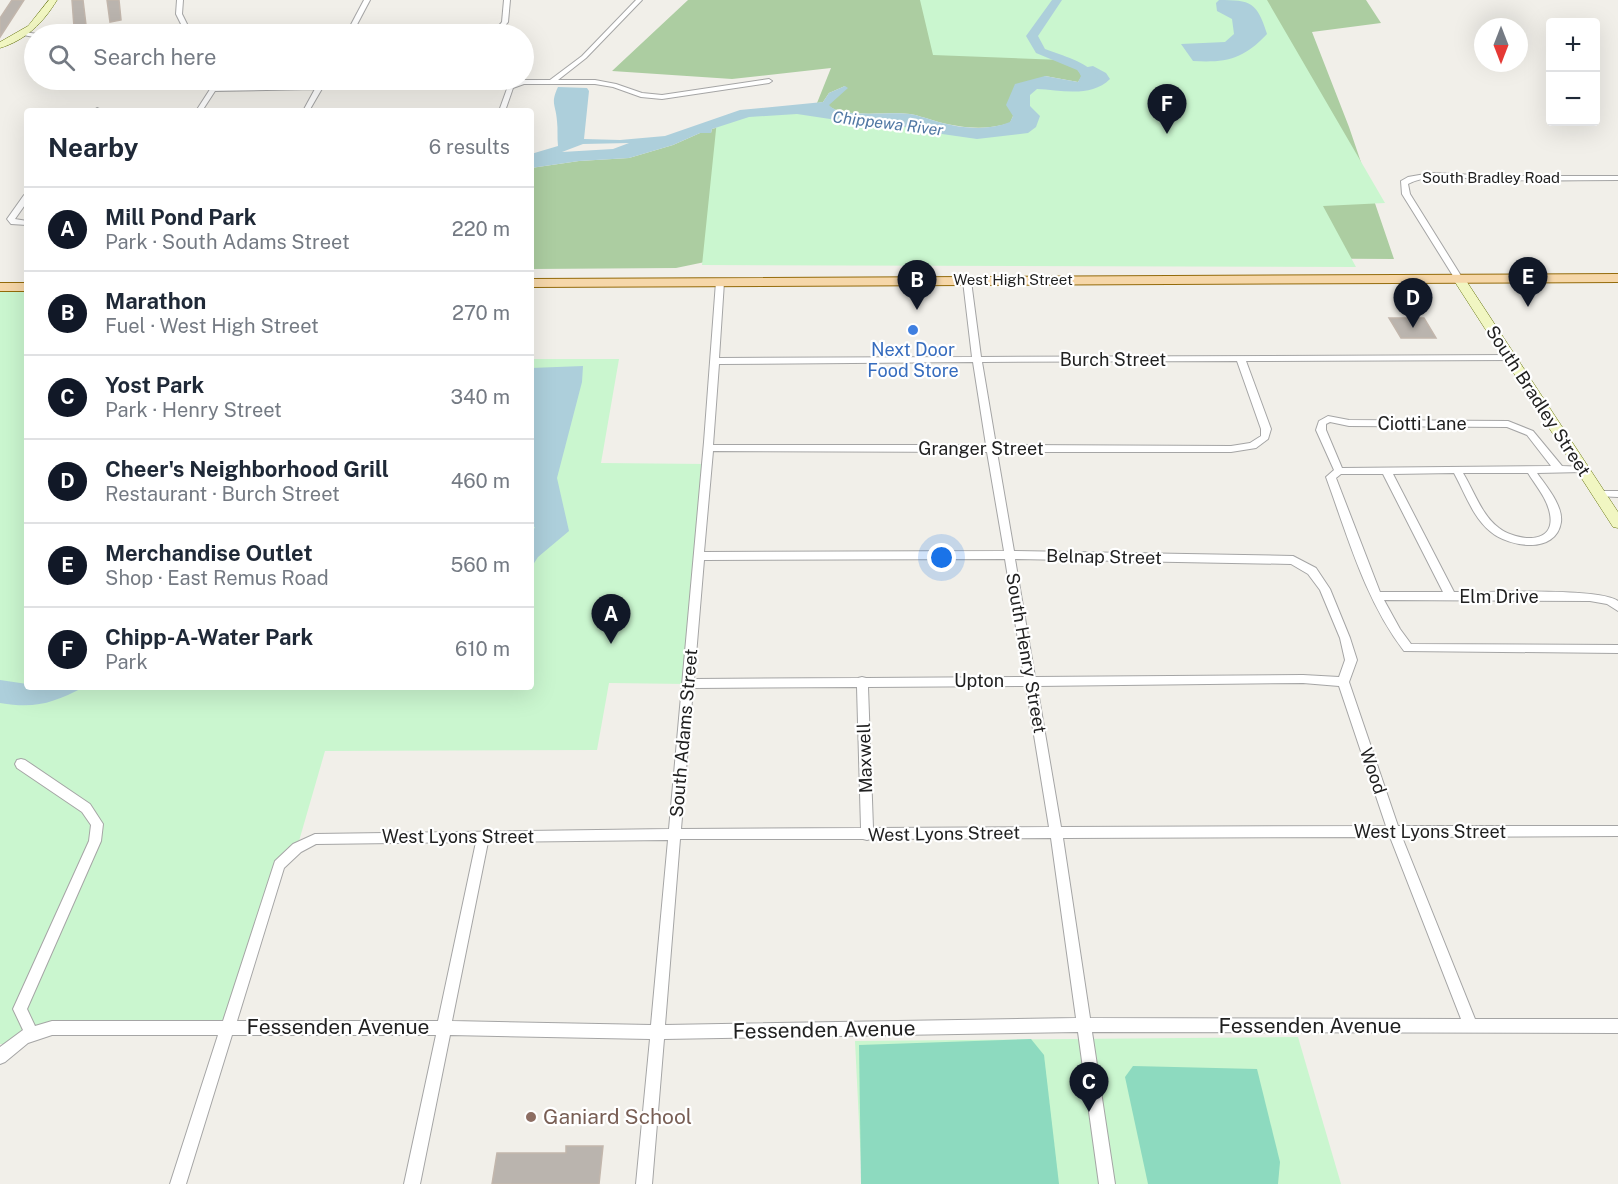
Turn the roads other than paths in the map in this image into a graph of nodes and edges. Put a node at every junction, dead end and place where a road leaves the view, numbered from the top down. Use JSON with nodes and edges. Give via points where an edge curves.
{"nodes":[{"id":1,"x":53,"y":0,"type":"edge"},
{"id":2,"x":180,"y":0,"type":"edge"},
{"id":3,"x":367,"y":0,"type":"edge"},
{"id":4,"x":507,"y":0,"type":"edge"},
{"id":5,"x":639,"y":0,"type":"edge"},
{"id":6,"x":38,"y":24,"type":"edge"},
{"id":7,"x":184,"y":24,"type":"edge"},
{"id":8,"x":354,"y":24,"type":"edge"},
{"id":9,"x":503,"y":24,"type":"edge"},
{"id":10,"x":24,"y":36,"type":"edge"},
{"id":11,"x":2,"y":44,"type":"edge"},
{"id":12,"x":553,"y":81,"type":"junction"},
{"id":13,"x":770,"y":81,"type":"dead end"},
{"id":14,"x":534,"y":82,"type":"edge"},
{"id":15,"x":213,"y":90,"type":"edge"},
{"id":16,"x":318,"y":90,"type":"edge"},
{"id":17,"x":511,"y":90,"type":"edge"},
{"id":18,"x":201,"y":108,"type":"edge"},
{"id":19,"x":308,"y":108,"type":"edge"},
{"id":20,"x":503,"y":108,"type":"edge"},
{"id":21,"x":1618,"y":178,"type":"edge"},
{"id":22,"x":24,"y":201,"type":"edge"},
{"id":23,"x":24,"y":223,"type":"edge"},
{"id":24,"x":1618,"y":278,"type":"edge"},
{"id":25,"x":1459,"y":279,"type":"junction"},
{"id":26,"x":967,"y":280,"type":"junction"},
{"id":27,"x":720,"y":282,"type":"junction"},
{"id":28,"x":534,"y":283,"type":"edge"},
{"id":29,"x":0,"y":287,"type":"edge"},
{"id":30,"x":24,"y":287,"type":"edge"},
{"id":31,"x":1510,"y":357,"type":"junction"},
{"id":32,"x":1241,"y":360,"type":"junction"},
{"id":33,"x":977,"y":361,"type":"junction"},
{"id":34,"x":715,"y":362,"type":"junction"},
{"id":35,"x":708,"y":448,"type":"junction"},
{"id":36,"x":993,"y":449,"type":"junction"},
{"id":37,"x":1558,"y":468,"type":"junction"},
{"id":38,"x":1530,"y":469,"type":"junction"},
{"id":39,"x":1583,"y":469,"type":"junction"},
{"id":40,"x":1386,"y":470,"type":"junction"},
{"id":41,"x":1456,"y":470,"type":"junction"},
{"id":42,"x":1339,"y":471,"type":"junction"},
{"id":43,"x":1599,"y":494,"type":"junction"},
{"id":44,"x":1618,"y":494,"type":"edge"},
{"id":45,"x":1618,"y":523,"type":"edge"},
{"id":46,"x":1010,"y":555,"type":"junction"},
{"id":47,"x":699,"y":556,"type":"junction"},
{"id":48,"x":1377,"y":596,"type":"junction"},
{"id":49,"x":1451,"y":597,"type":"junction"},
{"id":50,"x":1618,"y":607,"type":"edge"},
{"id":51,"x":1618,"y":649,"type":"edge"},
{"id":52,"x":862,"y":681,"type":"junction"},
{"id":53,"x":1032,"y":681,"type":"junction"},
{"id":54,"x":1343,"y":682,"type":"junction"},
{"id":55,"x":687,"y":684,"type":"junction"},
{"id":56,"x":21,"y":764,"type":"dead end"},
{"id":57,"x":1618,"y":831,"type":"edge"},
{"id":58,"x":1394,"y":832,"type":"junction"},
{"id":59,"x":1056,"y":833,"type":"junction"},
{"id":60,"x":676,"y":834,"type":"junction"},
{"id":61,"x":867,"y":835,"type":"junction"},
{"id":62,"x":483,"y":838,"type":"junction"},
{"id":63,"x":1084,"y":1025,"type":"junction"},
{"id":64,"x":1471,"y":1026,"type":"junction"},
{"id":65,"x":1618,"y":1026,"type":"edge"},
{"id":66,"x":227,"y":1027,"type":"junction"},
{"id":67,"x":446,"y":1028,"type":"junction"},
{"id":68,"x":31,"y":1032,"type":"junction"},
{"id":69,"x":658,"y":1032,"type":"junction"},
{"id":70,"x":0,"y":1056,"type":"edge"},
{"id":71,"x":178,"y":1184,"type":"edge"},
{"id":72,"x":412,"y":1184,"type":"edge"},
{"id":73,"x":644,"y":1184,"type":"edge"},
{"id":74,"x":1107,"y":1184,"type":"edge"}],
"edges":[{"from":1,"to":6,"type":"street"},
{"from":2,"to":7,"type":"street","via":[[179,14]]},
{"from":3,"to":8,"type":"street"},
{"from":4,"to":9,"type":"street"},
{"from":5,"to":12,"type":"street","via":[[584,57]]},
{"from":10,"to":11,"type":"street"},
{"from":12,"to":13,"type":"street","via":[[600,82],[662,97]]},
{"from":12,"to":14,"type":"street"},
{"from":15,"to":18,"type":"street"},
{"from":16,"to":19,"type":"street"},
{"from":17,"to":20,"type":"street"},
{"from":21,"to":25,"type":"street","name":"South Bradley Road","via":[[1411,178],[1404,183],[1406,194]]},
{"from":22,"to":23,"type":"street","via":[[12,216],[12,221]]},
{"from":24,"to":25,"type":"main road","name":"West High Street"},
{"from":25,"to":26,"type":"main road","name":"West High Street"},
{"from":25,"to":31,"type":"street","name":"South Bradley Street"},
{"from":26,"to":27,"type":"main road","name":"West High Street"},
{"from":26,"to":33,"type":"street","name":"South Henry Street"},
{"from":27,"to":28,"type":"main road","name":"West High Street"},
{"from":27,"to":34,"type":"street","name":"South Adams Street"},
{"from":29,"to":30,"type":"main road"},
{"from":31,"to":32,"type":"street","name":"Burch Street"},
{"from":31,"to":39,"type":"street","name":"South Bradley Street"},
{"from":32,"to":33,"type":"street","name":"Burch Street"},
{"from":32,"to":36,"type":"street","name":"Granger Street","via":[[1266,429],[1265,437],[1253,446]]},
{"from":33,"to":34,"type":"street","name":"Burch Street"},
{"from":33,"to":36,"type":"street","name":"South Henry Street"},
{"from":34,"to":35,"type":"street","name":"South Adams Street"},
{"from":35,"to":36,"type":"street","name":"Granger Street"},
{"from":35,"to":47,"type":"street","name":"South Adams Street"},
{"from":36,"to":46,"type":"street","name":"South Henry Street"},
{"from":37,"to":38,"type":"street"},
{"from":37,"to":39,"type":"street"},
{"from":37,"to":42,"type":"street","name":"Ciotti Lane","via":[[1530,433],[1508,424],[1349,423],[1328,419],[1321,430]]},
{"from":38,"to":41,"type":"street"},
{"from":38,"to":41,"type":"street","via":[[1550,502],[1556,521],[1548,538],[1536,541],[1503,537],[1490,526]]},
{"from":39,"to":43,"type":"street","name":"South Bradley Street"},
{"from":40,"to":41,"type":"street"},
{"from":40,"to":42,"type":"street"},
{"from":40,"to":49,"type":"street"},
{"from":42,"to":48,"type":"street","via":[[1331,477]]},
{"from":43,"to":44,"type":"street"},
{"from":43,"to":45,"type":"street","name":"South Bradley Street"},
{"from":46,"to":47,"type":"street","name":"Belnap Street"},
{"from":46,"to":53,"type":"street","name":"South Henry Street"},
{"from":46,"to":54,"type":"street","name":"Belnap Street","via":[[1293,560],[1312,571],[1325,589],[1341,628],[1351,660]]},
{"from":47,"to":55,"type":"street","name":"South Adams Street"},
{"from":48,"to":49,"type":"street","name":"Elm Drive"},
{"from":48,"to":51,"type":"street","via":[[1396,635],[1408,648]]},
{"from":49,"to":50,"type":"street","name":"Elm Drive","via":[[1590,597]]},
{"from":52,"to":53,"type":"street","name":"Upton"},
{"from":52,"to":55,"type":"street","name":"Upton"},
{"from":52,"to":61,"type":"street","name":"Maxwell"},
{"from":53,"to":54,"type":"street","name":"Upton"},
{"from":53,"to":59,"type":"street","name":"South Henry Street"},
{"from":54,"to":58,"type":"street","name":"Wood"},
{"from":55,"to":60,"type":"street","name":"South Adams Street"},
{"from":56,"to":68,"type":"street","via":[[86,808],[97,824],[95,841],[20,1010]]},
{"from":57,"to":58,"type":"street","name":"West Lyons Street"},
{"from":58,"to":59,"type":"street","name":"West Lyons Street"},
{"from":58,"to":64,"type":"street","name":"Wood"},
{"from":59,"to":61,"type":"street","name":"West Lyons Street"},
{"from":59,"to":63,"type":"street","name":"South Henry Street"},
{"from":60,"to":61,"type":"street","name":"West Lyons Street"},
{"from":60,"to":62,"type":"street","name":"West Lyons Street"},
{"from":60,"to":69,"type":"street","name":"South Adams Street"},
{"from":62,"to":66,"type":"street","name":"West Lyons Street","via":[[315,839],[297,848],[279,865]]},
{"from":62,"to":67,"type":"street"},
{"from":63,"to":64,"type":"street","name":"Fessenden Avenue"},
{"from":63,"to":69,"type":"street","name":"Fessenden Avenue"},
{"from":63,"to":74,"type":"street","name":"South Henry Street"},
{"from":64,"to":65,"type":"street","name":"Fessenden Avenue"},
{"from":66,"to":67,"type":"street","name":"Fessenden Avenue"},
{"from":66,"to":68,"type":"street","name":"Fessenden Avenue","via":[[52,1028]]},
{"from":66,"to":71,"type":"street"},
{"from":67,"to":69,"type":"street","name":"Fessenden Avenue"},
{"from":67,"to":72,"type":"street"},
{"from":68,"to":70,"type":"street"},
{"from":69,"to":73,"type":"street","name":"South Adams Street"}]}
